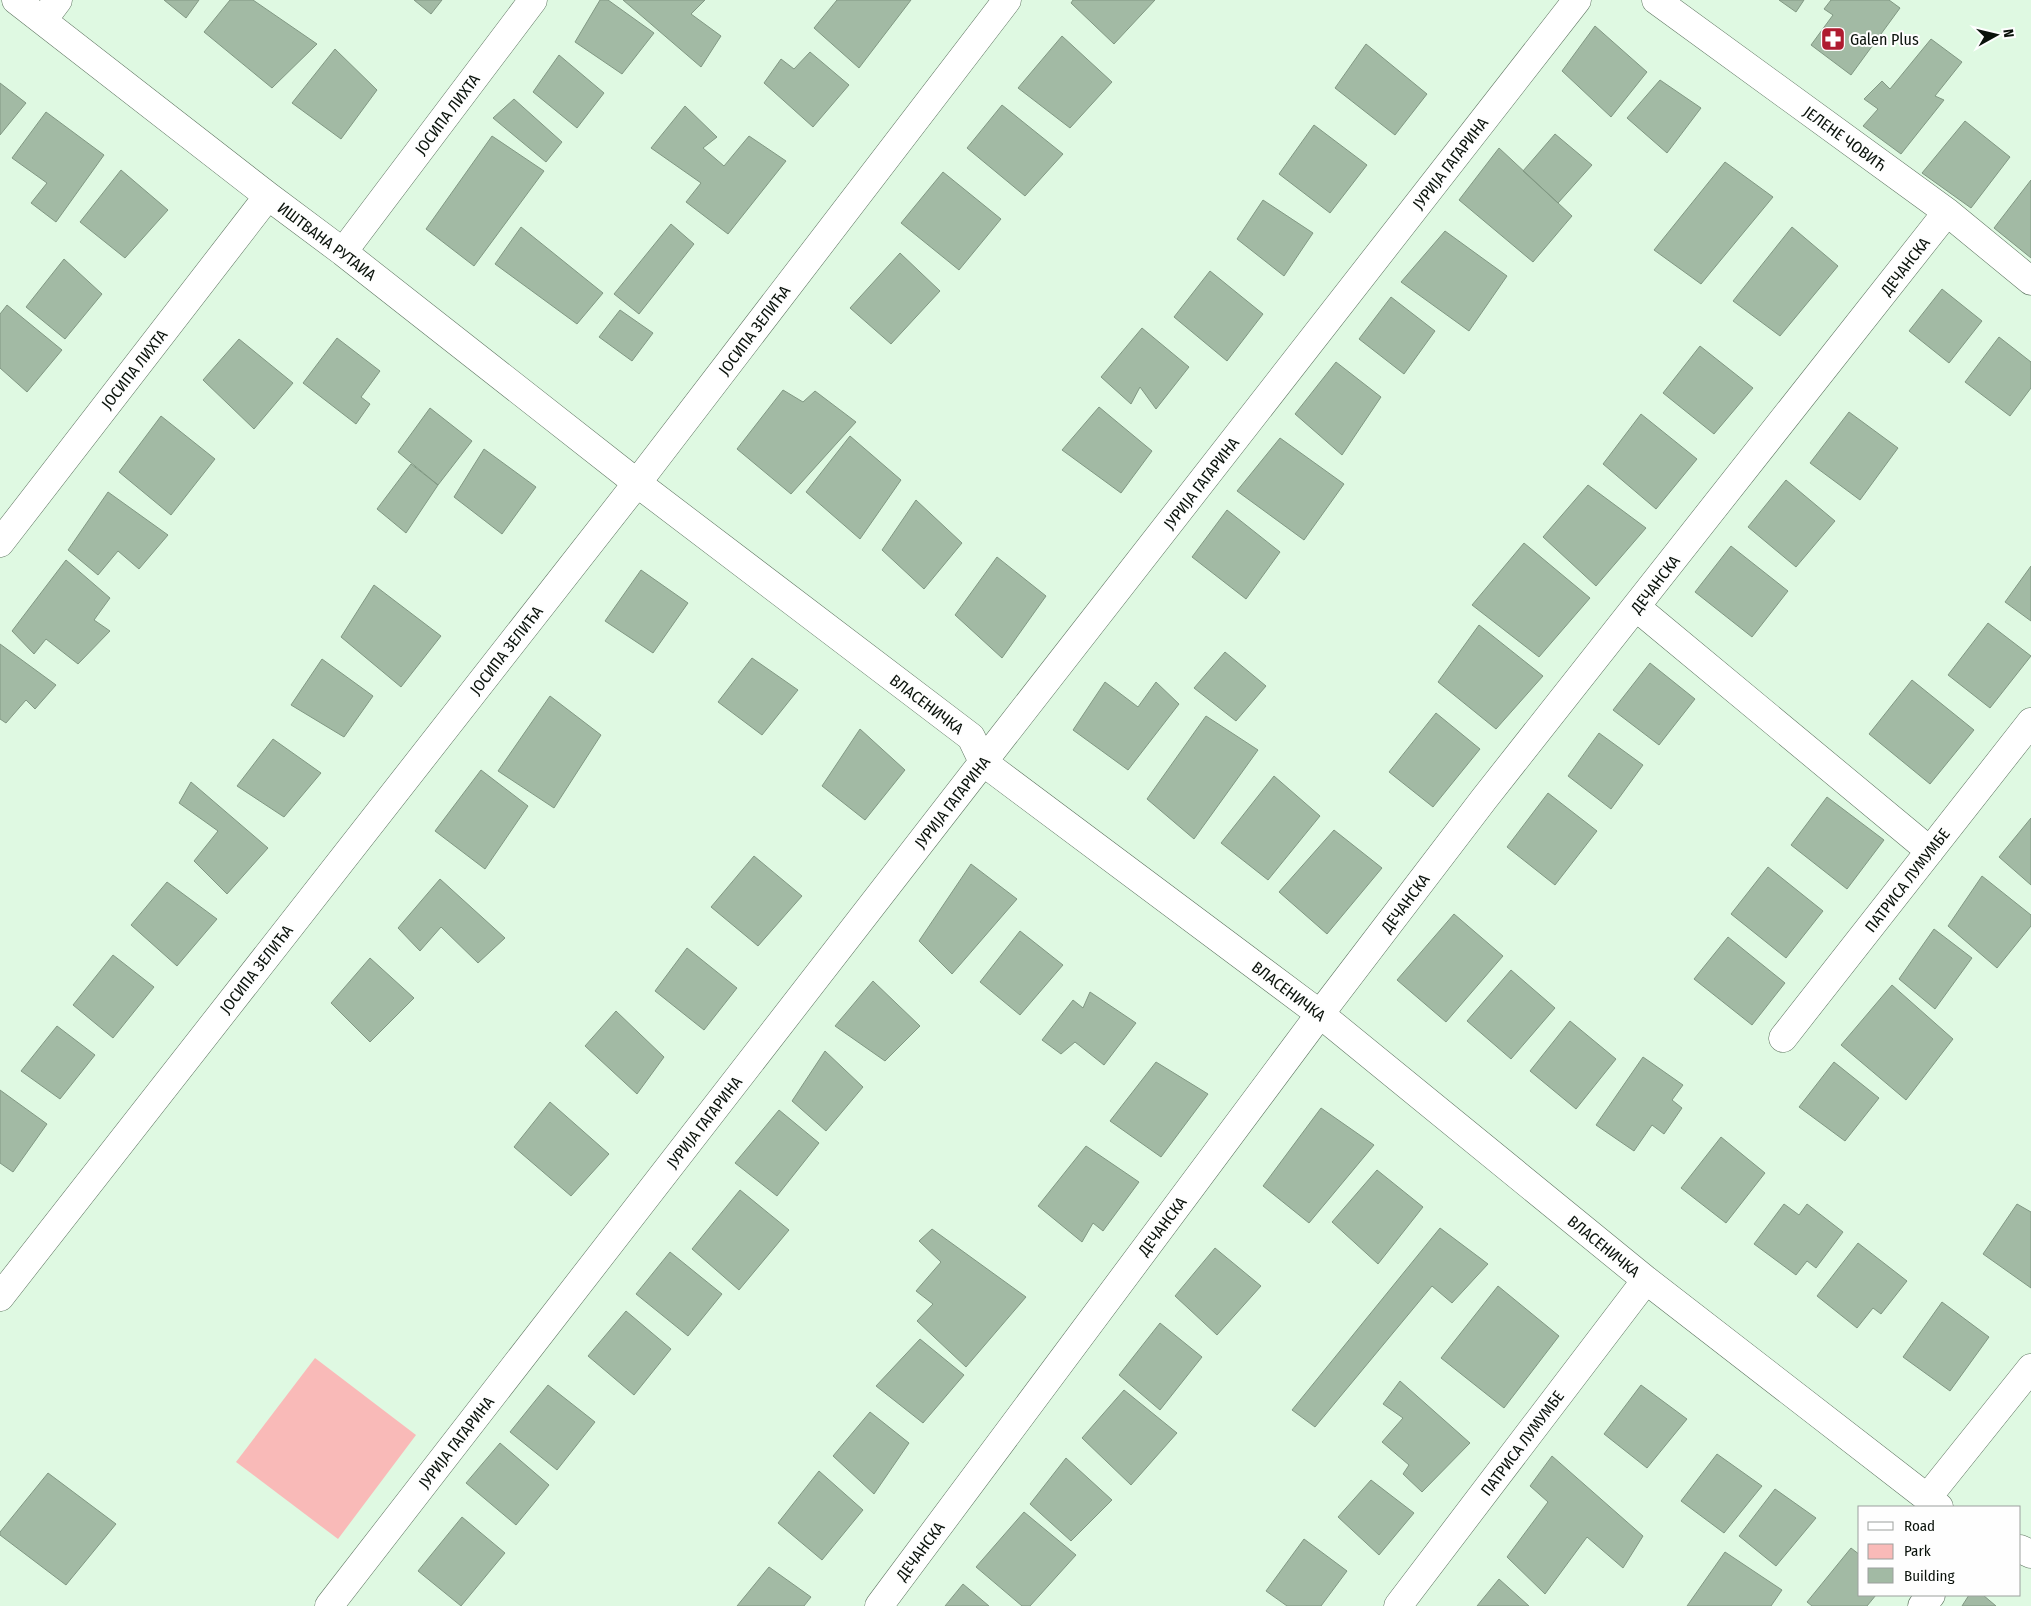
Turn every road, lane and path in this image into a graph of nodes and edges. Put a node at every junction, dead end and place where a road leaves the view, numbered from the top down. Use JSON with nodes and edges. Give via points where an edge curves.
{"nodes":[{"id":1,"x":16,"y":0,"type":"edge"},
{"id":2,"x":533,"y":0,"type":"edge"},
{"id":3,"x":1007,"y":0,"type":"edge"},
{"id":4,"x":1577,"y":0,"type":"edge"},
{"id":5,"x":1656,"y":0,"type":"edge"},
{"id":6,"x":51,"y":10,"type":"edge"},
{"id":7,"x":268,"y":196,"type":"junction"},
{"id":8,"x":1947,"y":212,"type":"junction"},
{"id":9,"x":343,"y":252,"type":"junction"},
{"id":10,"x":2031,"y":281,"type":"edge"},
{"id":11,"x":636,"y":483,"type":"junction"},
{"id":12,"x":0,"y":542,"type":"edge"},
{"id":13,"x":1636,"y":607,"type":"junction"},
{"id":14,"x":2031,"y":722,"type":"edge"},
{"id":15,"x":983,"y":762,"type":"junction"},
{"id":16,"x":1930,"y":851,"type":"junction"},
{"id":17,"x":1320,"y":1014,"type":"junction"},
{"id":18,"x":1783,"y":1038,"type":"dead end"},
{"id":19,"x":1646,"y":1280,"type":"junction"},
{"id":20,"x":0,"y":1297,"type":"edge"},
{"id":21,"x":2031,"y":1368,"type":"edge"},
{"id":22,"x":1933,"y":1502,"type":"edge"},
{"id":23,"x":1930,"y":1596,"type":"edge"},
{"id":24,"x":329,"y":1606,"type":"edge"},
{"id":25,"x":879,"y":1606,"type":"edge"},
{"id":26,"x":1398,"y":1606,"type":"edge"},
{"id":27,"x":1922,"y":1606,"type":"edge"}],
"edges":[{"from":1,"to":6,"type":"street","name":"ИШТВАНА РУТАИА"},
{"from":2,"to":9,"type":"street","name":"ЈОСИПА ЛИХТА"},
{"from":3,"to":11,"type":"street","name":"ЈОСИПА ЗЕЛИЋА"},
{"from":4,"to":15,"type":"street","name":"ЈУРИЈА ГАГАРИНА"},
{"from":5,"to":8,"type":"street","name":"ЈЕЛЕНЕ ЧОВИЋ"},
{"from":6,"to":7,"type":"street","name":"ИШТВАНА РУТАИА"},
{"from":7,"to":9,"type":"street","name":"ИШТВАНА РУТАИА"},
{"from":7,"to":12,"type":"street","name":"ЈОСИПА ЛИХТА"},
{"from":8,"to":10,"type":"street","name":"ЈЕЛЕНЕ ЧОВИЋ"},
{"from":8,"to":13,"type":"street","name":"ДЕЧАНСКА"},
{"from":9,"to":11,"type":"street","name":"ИШТВАНА РУТАИА"},
{"from":11,"to":15,"type":"street","name":"ВЛАСЕНИЧКА","via":[[971,737]]},
{"from":11,"to":20,"type":"street","name":"ЈОСИПА ЗЕЛИЋА"},
{"from":13,"to":16,"type":"street"},
{"from":13,"to":17,"type":"street","name":"ДЕЧАНСКА"},
{"from":14,"to":16,"type":"street","name":"ПАТРИСА ЛУМУМБЕ"},
{"from":15,"to":17,"type":"street","name":"ВЛАСЕНИЧКА"},
{"from":15,"to":24,"type":"street","name":"ЈУРИЈА ГАГАРИНА"},
{"from":16,"to":18,"type":"street","name":"ПАТРИСА ЛУМУМБЕ"},
{"from":17,"to":19,"type":"street","name":"ВЛАСЕНИЧКА"},
{"from":17,"to":25,"type":"street","name":"ДЕЧАНСКА"},
{"from":19,"to":22,"type":"street","name":"ВЛАСЕНИЧКА"},
{"from":19,"to":26,"type":"street","name":"ПАТРИСА ЛУМУМБЕ"},
{"from":21,"to":22,"type":"street"},
{"from":23,"to":27,"type":"street"}]}
